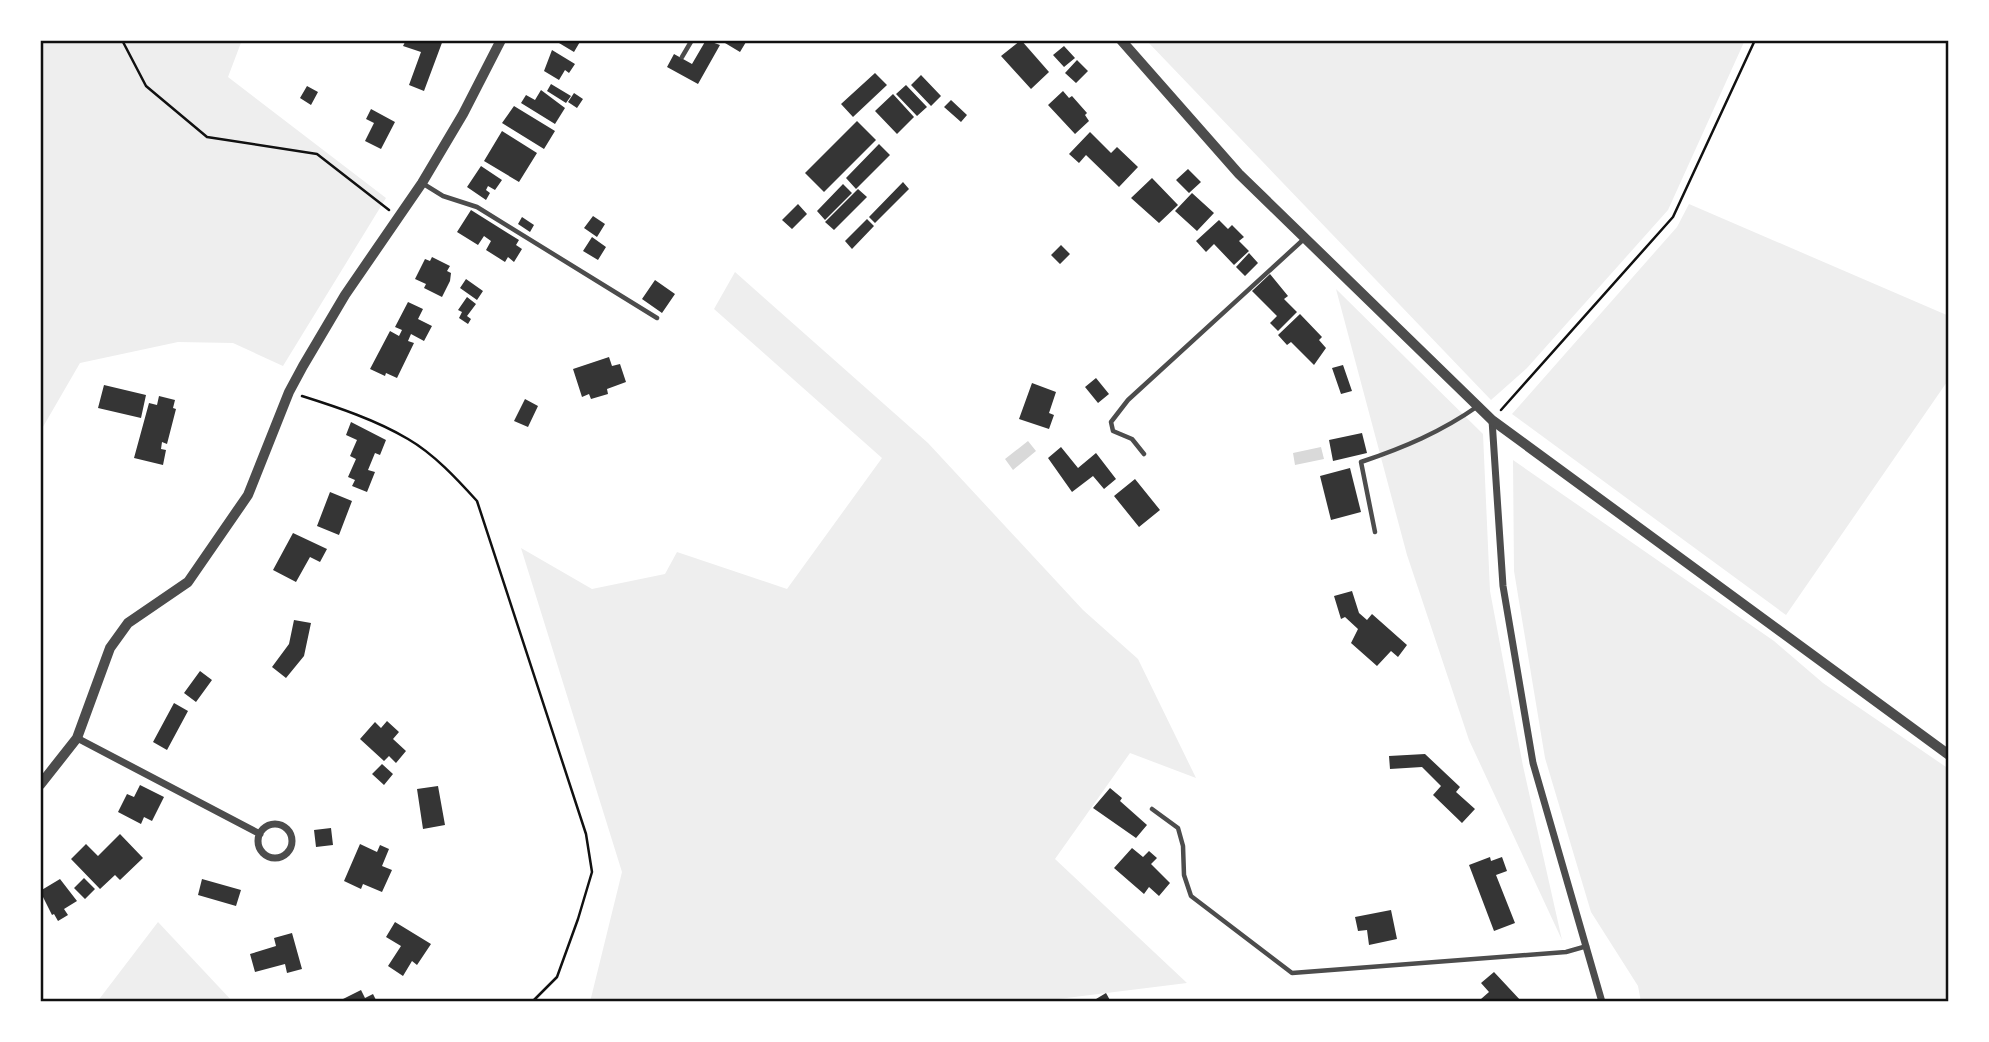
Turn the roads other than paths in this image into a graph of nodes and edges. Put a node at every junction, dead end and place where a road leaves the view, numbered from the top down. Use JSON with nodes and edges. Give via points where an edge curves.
{"nodes":[{"id":1,"x":501,"y":40,"type":"edge"},
{"id":2,"x":692,"y":40,"type":"edge"},
{"id":3,"x":1121,"y":40,"type":"edge"},
{"id":4,"x":682,"y":57,"type":"dead end"},
{"id":5,"x":422,"y":183,"type":"junction"},
{"id":6,"x":1304,"y":238,"type":"junction"},
{"id":7,"x":657,"y":318,"type":"dead end"},
{"id":8,"x":1478,"y":406,"type":"junction"},
{"id":9,"x":1492,"y":420,"type":"junction"},
{"id":10,"x":1144,"y":454,"type":"dead end"},
{"id":11,"x":1375,"y":532,"type":"dead end"},
{"id":12,"x":78,"y":738,"type":"junction"},
{"id":13,"x":1949,"y":755,"type":"edge"},
{"id":14,"x":40,"y":785,"type":"edge"},
{"id":15,"x":1152,"y":809,"type":"dead end"},
{"id":16,"x":260,"y":834,"type":"junction"},
{"id":17,"x":1588,"y":945,"type":"junction"},
{"id":18,"x":1602,"y":1002,"type":"edge"}],
"edges":[{"from":1,"to":5,"type":"street"},
{"from":2,"to":4,"type":"lane"},
{"from":3,"to":6,"type":"street","via":[[1239,174]]},
{"from":5,"to":7,"type":"lane","via":[[443,196],[477,207]]},
{"from":5,"to":12,"type":"street","via":[[345,295],[289,391],[248,495],[188,582],[128,623],[110,648]]},
{"from":6,"to":8,"type":"street"},
{"from":6,"to":10,"type":"lane","via":[[1111,422],[1113,431],[1132,439]]},
{"from":8,"to":9,"type":"street"},
{"from":8,"to":11,"type":"lane","via":[[1447,428],[1361,462]]},
{"from":9,"to":13,"type":"street"},
{"from":9,"to":17,"type":"street","via":[[1503,586],[1533,763]]},
{"from":12,"to":14,"type":"street"},
{"from":12,"to":16,"type":"street"},
{"from":15,"to":17,"type":"lane","via":[[1178,828],[1191,896],[1292,973],[1566,952]]},
{"from":16,"to":16,"type":"street","via":[[269,825],[282,825],[290,834],[289,850],[279,857],[266,855],[259,846]]},
{"from":17,"to":18,"type":"street"}]}
